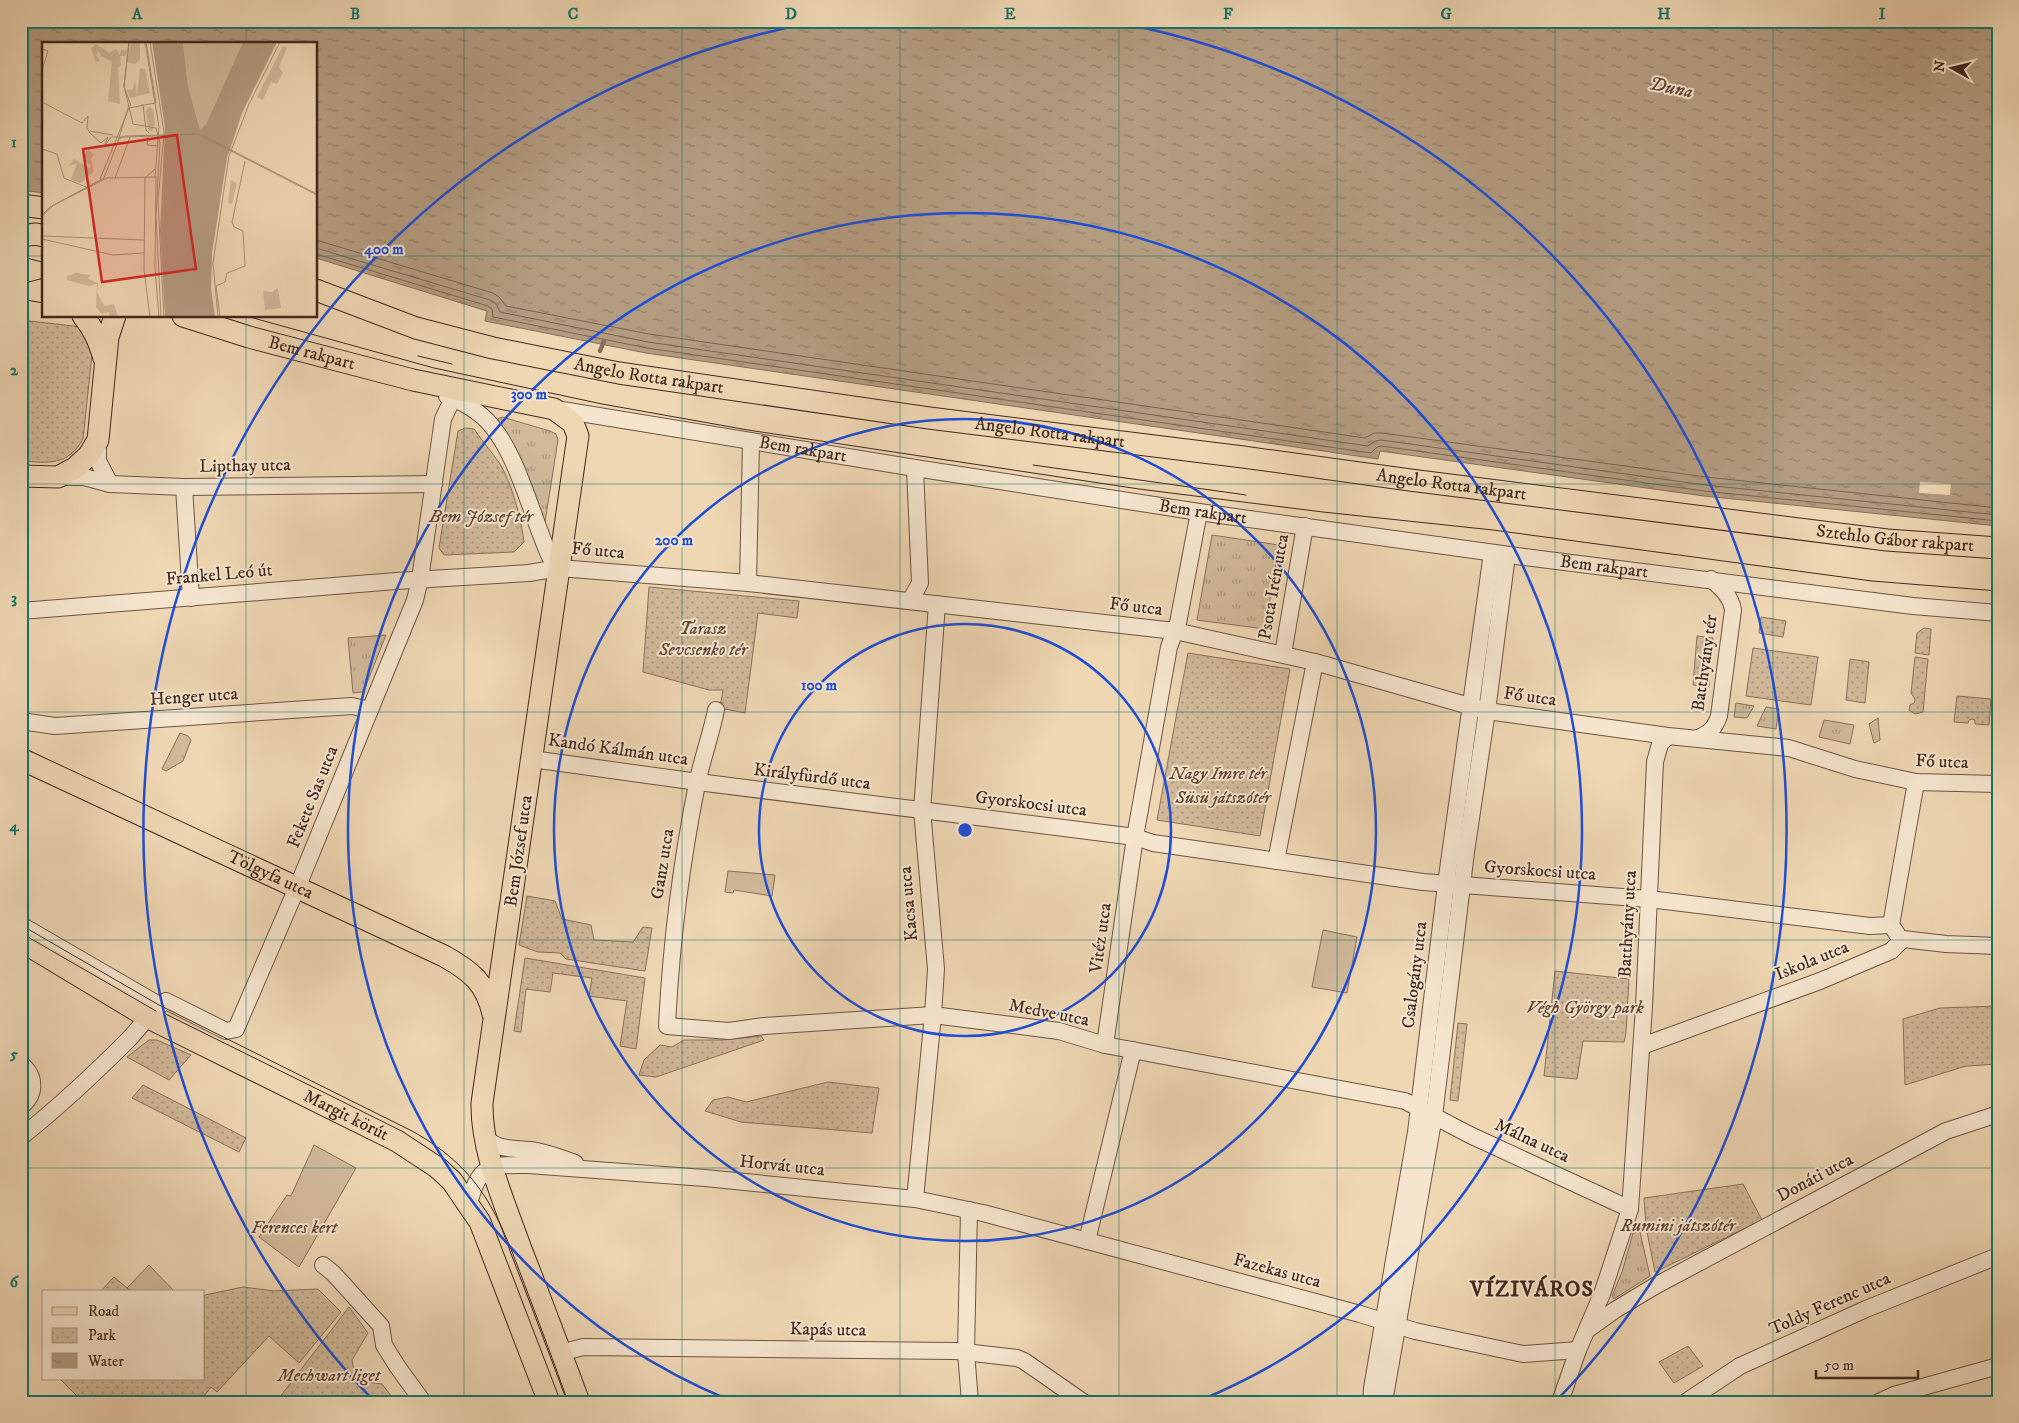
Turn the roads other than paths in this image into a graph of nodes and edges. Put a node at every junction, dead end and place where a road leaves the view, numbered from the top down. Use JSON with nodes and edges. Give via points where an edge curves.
{"nodes":[{"id":1,"x":21,"y":205,"type":"edge"},
{"id":2,"x":42,"y":208,"type":"edge"},
{"id":3,"x":21,"y":236,"type":"edge"},
{"id":4,"x":42,"y":236,"type":"edge"},
{"id":5,"x":21,"y":268,"type":"edge"},
{"id":6,"x":42,"y":273,"type":"edge"},
{"id":7,"x":318,"y":291,"type":"edge"},
{"id":8,"x":85,"y":318,"type":"edge"},
{"id":9,"x":114,"y":318,"type":"edge"},
{"id":10,"x":189,"y":318,"type":"edge"},
{"id":11,"x":106,"y":363,"type":"junction"},
{"id":12,"x":413,"y":380,"type":"junction"},
{"id":13,"x":486,"y":394,"type":"junction"},
{"id":14,"x":453,"y":398,"type":"junction"},
{"id":15,"x":554,"y":409,"type":"junction"},
{"id":16,"x":98,"y":440,"type":"junction"},
{"id":17,"x":751,"y":442,"type":"junction"},
{"id":18,"x":915,"y":468,"type":"junction"},
{"id":19,"x":21,"y":476,"type":"edge"},
{"id":20,"x":58,"y":477,"type":"junction"},
{"id":21,"x":110,"y":484,"type":"junction"},
{"id":22,"x":434,"y":484,"type":"junction"},
{"id":23,"x":184,"y":487,"type":"junction"},
{"id":24,"x":1198,"y":512,"type":"junction"},
{"id":25,"x":1306,"y":526,"type":"junction"},
{"id":26,"x":1794,"y":529,"type":"joint"},
{"id":27,"x":1998,"y":548,"type":"edge"},
{"id":28,"x":1499,"y":554,"type":"junction"},
{"id":29,"x":559,"y":568,"type":"junction"},
{"id":30,"x":420,"y":579,"type":"junction"},
{"id":31,"x":1711,"y":579,"type":"junction"},
{"id":32,"x":748,"y":583,"type":"junction"},
{"id":33,"x":191,"y":598,"type":"junction"},
{"id":34,"x":910,"y":601,"type":"junction"},
{"id":35,"x":937,"y":604,"type":"junction"},
{"id":36,"x":21,"y":611,"type":"edge"},
{"id":37,"x":1998,"y":613,"type":"edge"},
{"id":38,"x":1175,"y":631,"type":"junction"},
{"id":39,"x":1283,"y":654,"type":"junction"},
{"id":40,"x":1315,"y":662,"type":"junction"},
{"id":41,"x":1470,"y":707,"type":"junction"},
{"id":42,"x":370,"y":710,"type":"junction"},
{"id":43,"x":716,"y":710,"type":"dead end"},
{"id":44,"x":1487,"y":711,"type":"junction"},
{"id":45,"x":21,"y":721,"type":"edge"},
{"id":46,"x":1668,"y":736,"type":"junction"},
{"id":47,"x":1698,"y":738,"type":"junction"},
{"id":48,"x":532,"y":759,"type":"junction"},
{"id":49,"x":21,"y":760,"type":"edge"},
{"id":50,"x":1886,"y":777,"type":"joint"},
{"id":51,"x":698,"y":782,"type":"junction"},
{"id":52,"x":1916,"y":782,"type":"junction"},
{"id":53,"x":1998,"y":784,"type":"edge"},
{"id":54,"x":922,"y":810,"type":"junction"},
{"id":55,"x":1136,"y":837,"type":"junction"},
{"id":56,"x":1276,"y":861,"type":"junction"},
{"id":57,"x":1454,"y":885,"type":"junction"},
{"id":58,"x":298,"y":888,"type":"junction"},
{"id":59,"x":1649,"y":900,"type":"junction"},
{"id":60,"x":21,"y":925,"type":"edge"},
{"id":61,"x":1891,"y":925,"type":"junction"},
{"id":62,"x":1903,"y":939,"type":"junction"},
{"id":63,"x":21,"y":941,"type":"edge"},
{"id":64,"x":1998,"y":946,"type":"edge"},
{"id":65,"x":154,"y":1012,"type":"junction"},
{"id":66,"x":933,"y":1015,"type":"junction"},
{"id":67,"x":494,"y":1017,"type":"junction"},
{"id":68,"x":667,"y":1026,"type":"joint"},
{"id":69,"x":236,"y":1029,"type":"joint"},
{"id":70,"x":1105,"y":1045,"type":"junction"},
{"id":71,"x":1642,"y":1046,"type":"junction"},
{"id":72,"x":1133,"y":1050,"type":"junction"},
{"id":73,"x":21,"y":1064,"type":"edge"},
{"id":74,"x":21,"y":1106,"type":"edge"},
{"id":75,"x":1418,"y":1108,"type":"junction"},
{"id":76,"x":1998,"y":1114,"type":"edge"},
{"id":77,"x":1434,"y":1116,"type":"junction"},
{"id":78,"x":483,"y":1134,"type":"junction"},
{"id":79,"x":21,"y":1136,"type":"edge"},
{"id":80,"x":493,"y":1167,"type":"junction"},
{"id":81,"x":591,"y":1169,"type":"junction"},
{"id":82,"x":915,"y":1199,"type":"junction"},
{"id":83,"x":469,"y":1204,"type":"junction"},
{"id":84,"x":1630,"y":1209,"type":"junction"},
{"id":85,"x":969,"y":1210,"type":"junction"},
{"id":86,"x":1087,"y":1241,"type":"junction"},
{"id":87,"x":1998,"y":1256,"type":"edge"},
{"id":88,"x":323,"y":1266,"type":"dead end"},
{"id":89,"x":1390,"y":1323,"type":"junction"},
{"id":90,"x":1586,"y":1331,"type":"junction"},
{"id":91,"x":1578,"y":1350,"type":"junction"},
{"id":92,"x":961,"y":1351,"type":"junction"},
{"id":93,"x":560,"y":1353,"type":"junction"},
{"id":94,"x":1998,"y":1366,"type":"edge"},
{"id":95,"x":423,"y":1402,"type":"edge"},
{"id":96,"x":549,"y":1402,"type":"edge"},
{"id":97,"x":579,"y":1402,"type":"edge"},
{"id":98,"x":970,"y":1402,"type":"edge"},
{"id":99,"x":1083,"y":1402,"type":"edge"},
{"id":100,"x":1371,"y":1402,"type":"edge"},
{"id":101,"x":1384,"y":1402,"type":"edge"},
{"id":102,"x":1560,"y":1402,"type":"edge"},
{"id":103,"x":1686,"y":1402,"type":"edge"},
{"id":104,"x":1879,"y":1402,"type":"edge"}],
"edges":[{"from":1,"to":2,"type":"main road"},
{"from":3,"to":4,"type":"main road"},
{"from":5,"to":6,"type":"main road"},
{"from":7,"to":26,"type":"main road","name":"Angelo Rotta rakpart","via":[[416,328],[493,348],[619,373],[929,418]]},
{"from":8,"to":11,"type":"main road","via":[[97,336]]},
{"from":9,"to":11,"type":"main road","via":[[108,337]]},
{"from":10,"to":12,"type":"main road","name":"Bem rakpart"},
{"from":11,"to":16,"type":"main road"},
{"from":12,"to":13,"type":"main road","name":"Bem rakpart"},
{"from":12,"to":14,"type":"street","name":"Bem rakpart"},
{"from":13,"to":14,"type":"street"},
{"from":13,"to":15,"type":"main road","name":"Bem rakpart"},
{"from":14,"to":22,"type":"street","via":[[443,419]]},
{"from":14,"to":29,"type":"street","via":[[481,415],[498,436],[516,466],[544,544]]},
{"from":15,"to":17,"type":"street","name":"Bem rakpart"},
{"from":15,"to":29,"type":"main road","via":[[573,423],[578,436]]},
{"from":16,"to":20,"type":"main road","via":[[75,468]]},
{"from":16,"to":21,"type":"street","via":[[98,461]]},
{"from":17,"to":18,"type":"street","name":"Bem rakpart"},
{"from":17,"to":32,"type":"street"},
{"from":18,"to":24,"type":"street","name":"Bem rakpart"},
{"from":18,"to":34,"type":"street","via":[[920,584]]},
{"from":19,"to":20,"type":"main road"},
{"from":20,"to":21,"type":"street","name":"Lipthay utca"},
{"from":21,"to":23,"type":"street","name":"Lipthay utca"},
{"from":22,"to":23,"type":"street","name":"Lipthay utca"},
{"from":22,"to":30,"type":"street"},
{"from":23,"to":33,"type":"street"},
{"from":24,"to":25,"type":"street","name":"Bem rakpart"},
{"from":24,"to":38,"type":"street"},
{"from":25,"to":28,"type":"street","name":"Bem rakpart"},
{"from":25,"to":39,"type":"street","name":"Psota Irén utca"},
{"from":26,"to":27,"type":"main road","name":"Sztehlo Gábor rakpart"},
{"from":28,"to":31,"type":"street","name":"Bem rakpart"},
{"from":28,"to":41,"type":"street","name":"Csalogány utca"},
{"from":28,"to":44,"type":"street","name":"Csalogány utca"},
{"from":29,"to":30,"type":"street","via":[[529,573]]},
{"from":29,"to":32,"type":"street","name":"Fő utca"},
{"from":29,"to":48,"type":"main road","name":"Bem József utca"},
{"from":30,"to":33,"type":"street","name":"Frankel Leó út"},
{"from":30,"to":42,"type":"street","name":"Fekete Sas utca","via":[[415,600]]},
{"from":31,"to":37,"type":"street","name":"Bem rakpart","via":[[1913,606]]},
{"from":31,"to":47,"type":"street","name":"Batthyány tér","via":[[1728,596],[1733,610],[1719,716],[1710,733]]},
{"from":32,"to":34,"type":"street","name":"Fő utca"},
{"from":33,"to":36,"type":"street","name":"Frankel Leó út"},
{"from":34,"to":35,"type":"street","name":"Fő utca"},
{"from":35,"to":38,"type":"street","name":"Fő utca"},
{"from":35,"to":54,"type":"street","name":"Kacsa utca"},
{"from":38,"to":39,"type":"street","name":"Fő utca"},
{"from":38,"to":55,"type":"street","via":[[1169,647]]},
{"from":39,"to":40,"type":"street","name":"Fő utca"},
{"from":40,"to":41,"type":"street","name":"Fő utca"},
{"from":40,"to":56,"type":"street"},
{"from":41,"to":44,"type":"street","name":"Fő utca"},
{"from":41,"to":57,"type":"street","name":"Csalogány utca"},
{"from":42,"to":45,"type":"street","name":"Henger utca","via":[[352,706],[55,726]]},
{"from":42,"to":58,"type":"street","name":"Fekete Sas utca"},
{"from":43,"to":51,"type":"street","name":"Ganz utca"},
{"from":44,"to":46,"type":"street","name":"Fő utca"},
{"from":44,"to":57,"type":"street","name":"Csalogány utca"},
{"from":46,"to":47,"type":"street","name":"Fő utca"},
{"from":46,"to":59,"type":"street","name":"Batthyány utca","via":[[1660,744],[1655,762]]},
{"from":47,"to":50,"type":"street","name":"Batthyány tér","via":[[1789,748]]},
{"from":48,"to":51,"type":"street","name":"Kandó Kálmán utca"},
{"from":48,"to":67,"type":"main road","name":"Bem József utca"},
{"from":49,"to":58,"type":"main road","name":"Tölgyfa utca"},
{"from":50,"to":52,"type":"street","name":"Fő utca"},
{"from":51,"to":54,"type":"street","name":"Királyfürdő utca"},
{"from":51,"to":68,"type":"street","name":"Ganz utca","via":[[680,879]]},
{"from":52,"to":53,"type":"street","name":"Fő utca"},
{"from":52,"to":61,"type":"street"},
{"from":54,"to":55,"type":"street","name":"Gyorskocsi utca"},
{"from":54,"to":66,"type":"street","name":"Kacsa utca","via":[[936,969]]},
{"from":55,"to":56,"type":"street"},
{"from":55,"to":70,"type":"street","name":"Vitéz utca"},
{"from":56,"to":57,"type":"street","name":"Gyorskocsi utca"},
{"from":57,"to":59,"type":"street","name":"Gyorskocsi utca"},
{"from":57,"to":75,"type":"street","name":"Csalogány utca"},
{"from":57,"to":77,"type":"street","name":"Csalogány utca"},
{"from":58,"to":67,"type":"main road","name":"Tölgyfa utca","via":[[462,967],[485,989]]},
{"from":58,"to":69,"type":"street","name":"Fekete Sas utca"},
{"from":59,"to":61,"type":"street","name":"Gyorskocsi utca","via":[[1870,926]]},
{"from":59,"to":71,"type":"street","name":"Batthyány utca"},
{"from":60,"to":65,"type":"street","name":"Margit körút"},
{"from":61,"to":62,"type":"street"},
{"from":62,"to":64,"type":"street"},
{"from":62,"to":71,"type":"street","name":"Iskola utca","via":[[1892,951],[1820,982]]},
{"from":63,"to":65,"type":"main road","name":"Margit körút"},
{"from":65,"to":69,"type":"street","name":"Margit körút","via":[[166,1001],[226,1031]]},
{"from":65,"to":79,"type":"street","via":[[82,1084]]},
{"from":65,"to":83,"type":"main road","name":"Margit körút","via":[[397,1141],[438,1168]]},
{"from":66,"to":68,"type":"street","name":"Medve utca","via":[[729,1031]]},
{"from":66,"to":70,"type":"street","name":"Medve utca","via":[[1059,1032]]},
{"from":66,"to":82,"type":"street","name":"Kacsa utca"},
{"from":67,"to":78,"type":"main road","name":"Bem József utca","via":[[482,1103]]},
{"from":70,"to":72,"type":"street","name":"Medve utca"},
{"from":71,"to":84,"type":"street","name":"Batthyány utca"},
{"from":72,"to":75,"type":"street","name":"Medve utca","via":[[1405,1101]]},
{"from":72,"to":86,"type":"street"},
{"from":73,"to":74,"type":"street","via":[[30,1074],[33,1084],[30,1096]]},
{"from":75,"to":77,"type":"street","name":"Málna utca"},
{"from":75,"to":89,"type":"street","name":"Csalogány utca"},
{"from":76,"to":90,"type":"street","name":"Donáti utca","via":[[1946,1131],[1655,1286]]},
{"from":77,"to":84,"type":"street","name":"Málna utca"},
{"from":77,"to":89,"type":"street","name":"Csalogány utca"},
{"from":78,"to":80,"type":"main road"},
{"from":78,"to":81,"type":"street","name":"Horvát utca","via":[[498,1147],[557,1156]]},
{"from":80,"to":81,"type":"street","name":"Horvát utca","via":[[528,1164]]},
{"from":80,"to":83,"type":"street","via":[[480,1176]]},
{"from":80,"to":93,"type":"main road"},
{"from":81,"to":82,"type":"street","name":"Horvát utca"},
{"from":82,"to":85,"type":"street","name":"Horvát utca"},
{"from":83,"to":96,"type":"main road","name":"Margit körút","via":[[491,1247]]},
{"from":84,"to":90,"type":"street","name":"Batthyány utca"},
{"from":85,"to":86,"type":"street","name":"Fazekas utca"},
{"from":85,"to":92,"type":"street"},
{"from":86,"to":89,"type":"street","name":"Fazekas utca"},
{"from":87,"to":103,"type":"street","name":"Toldy Ferenc utca","via":[[1866,1309],[1740,1366]]},
{"from":88,"to":95,"type":"street","via":[[381,1326],[384,1344],[396,1366]]},
{"from":89,"to":91,"type":"street","name":"Fazekas utca","via":[[1523,1354]]},
{"from":89,"to":100,"type":"street","name":"Csalogány utca"},
{"from":89,"to":101,"type":"street","name":"Csalogány utca"},
{"from":90,"to":91,"type":"street","name":"Batthyány utca"},
{"from":91,"to":102,"type":"street"},
{"from":92,"to":93,"type":"street","name":"Kapás utca","via":[[584,1347]]},
{"from":92,"to":98,"type":"street"},
{"from":92,"to":99,"type":"street","name":"Kapás utca","via":[[1017,1358]]},
{"from":93,"to":97,"type":"main road"},
{"from":94,"to":104,"type":"street"}]}
